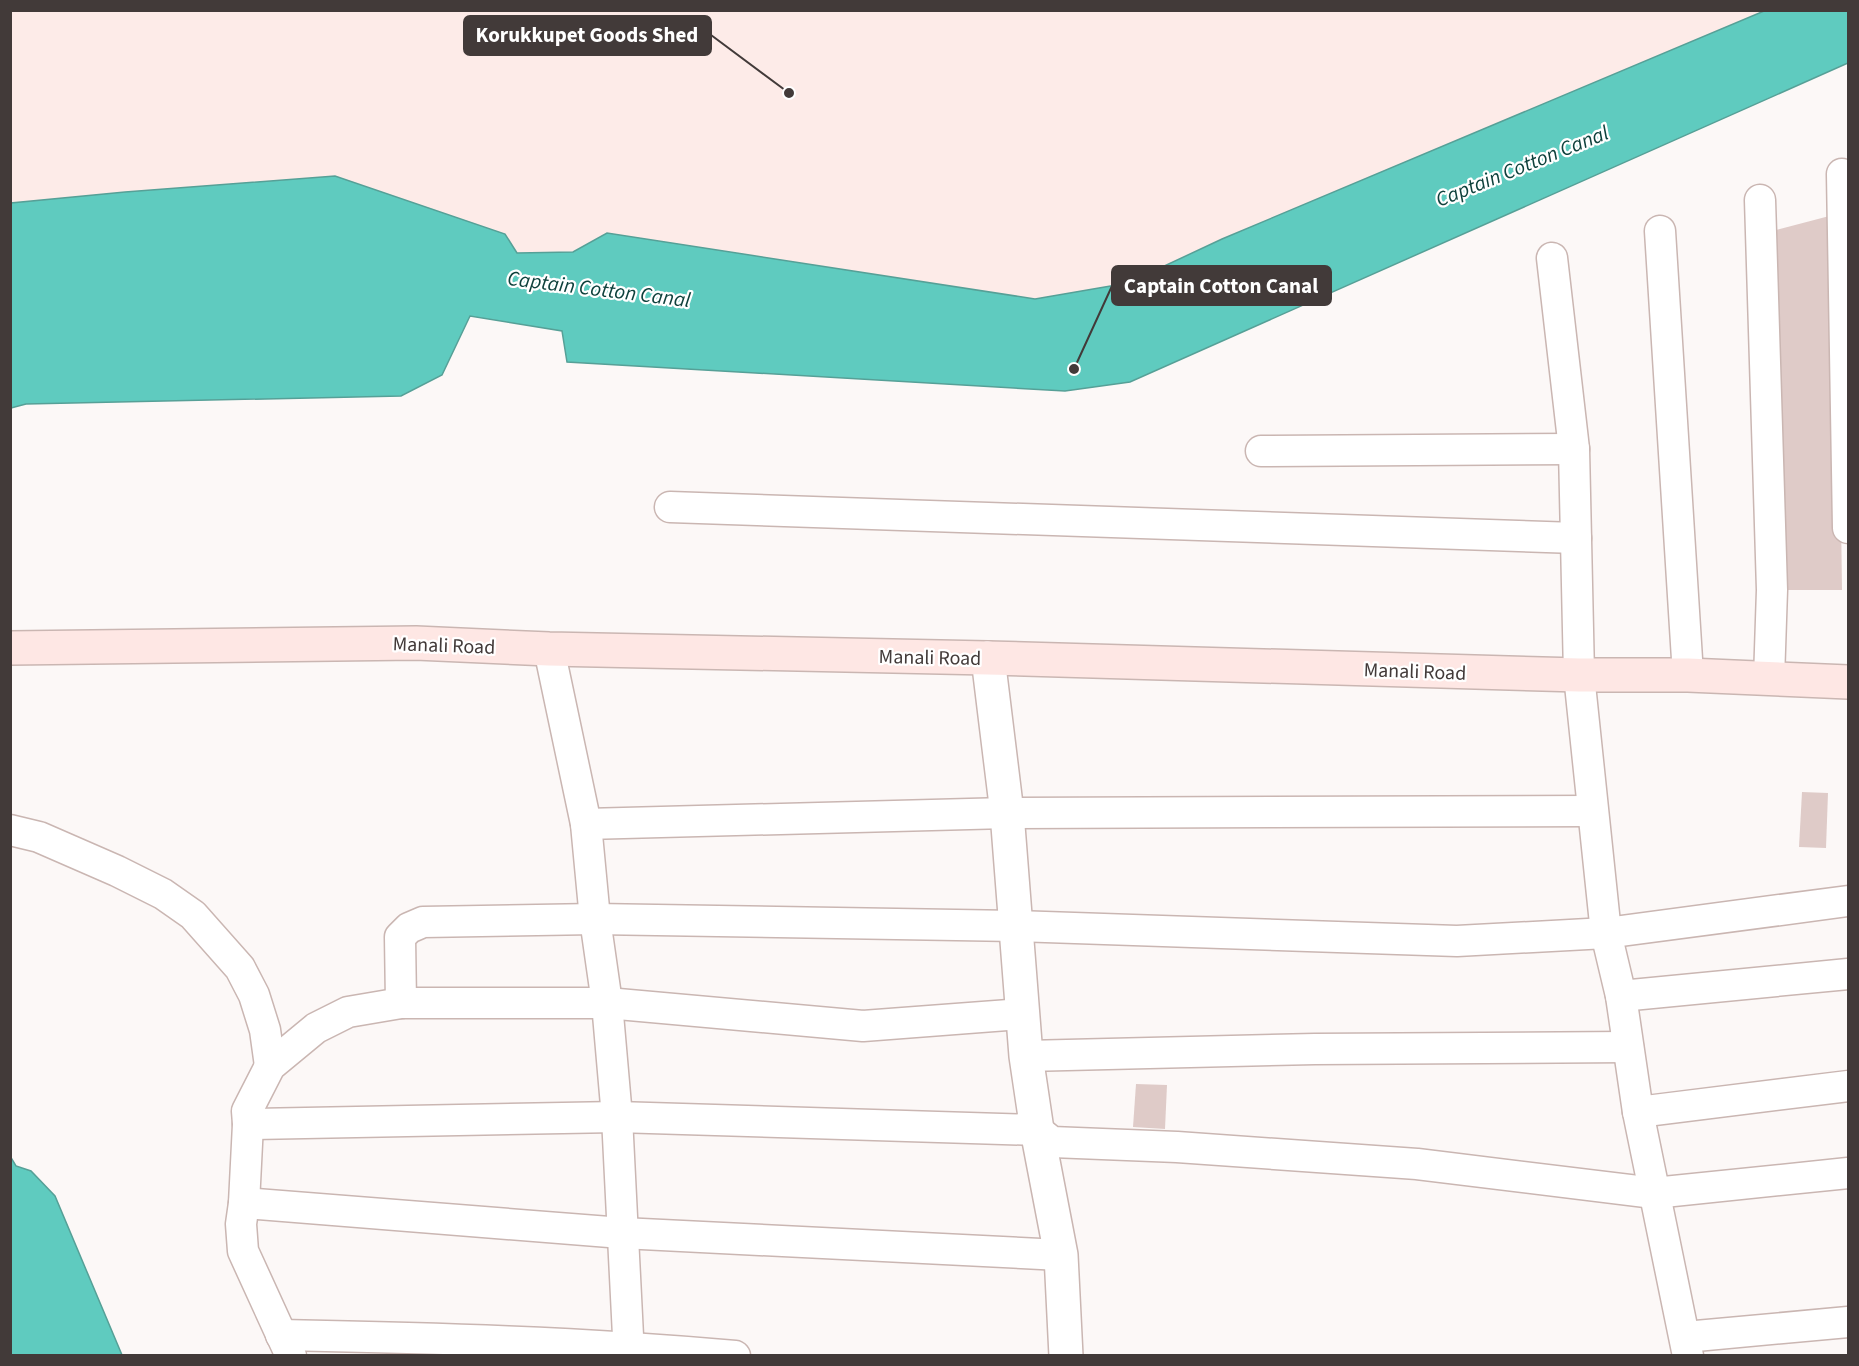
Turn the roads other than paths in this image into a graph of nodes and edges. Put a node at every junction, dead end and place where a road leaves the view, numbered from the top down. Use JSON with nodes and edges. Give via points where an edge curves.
{"nodes":[{"id":1,"x":1842,"y":174,"type":"dead end"},
{"id":2,"x":1760,"y":200,"type":"dead end"},
{"id":3,"x":1660,"y":231,"type":"dead end"},
{"id":4,"x":1551,"y":258,"type":"dead end"},
{"id":5,"x":1575,"y":450,"type":"junction"},
{"id":6,"x":1261,"y":451,"type":"dead end"},
{"id":7,"x":670,"y":507,"type":"dead end"},
{"id":8,"x":1848,"y":528,"type":"edge"},
{"id":9,"x":1576,"y":538,"type":"junction"},
{"id":10,"x":10,"y":648,"type":"edge"},
{"id":11,"x":549,"y":649,"type":"junction"},
{"id":12,"x":988,"y":658,"type":"junction"},
{"id":13,"x":1579,"y":675,"type":"junction"},
{"id":14,"x":1688,"y":675,"type":"junction"},
{"id":15,"x":1769,"y":679,"type":"junction"},
{"id":16,"x":1848,"y":682,"type":"edge"},
{"id":17,"x":1592,"y":811,"type":"junction"},
{"id":18,"x":1007,"y":813,"type":"junction"},
{"id":19,"x":586,"y":825,"type":"junction"},
{"id":20,"x":10,"y":830,"type":"edge"},
{"id":21,"x":1848,"y":901,"type":"edge"},
{"id":22,"x":595,"y":919,"type":"junction"},
{"id":23,"x":1016,"y":926,"type":"junction"},
{"id":24,"x":1606,"y":933,"type":"junction"},
{"id":25,"x":1848,"y":974,"type":"edge"},
{"id":26,"x":1621,"y":996,"type":"junction"},
{"id":27,"x":401,"y":1003,"type":"junction"},
{"id":28,"x":607,"y":1003,"type":"junction"},
{"id":29,"x":1022,"y":1014,"type":"junction"},
{"id":30,"x":1628,"y":1047,"type":"junction"},
{"id":31,"x":1026,"y":1056,"type":"junction"},
{"id":32,"x":270,"y":1066,"type":"junction"},
{"id":33,"x":1848,"y":1086,"type":"edge"},
{"id":34,"x":1638,"y":1112,"type":"junction"},
{"id":35,"x":616,"y":1117,"type":"junction"},
{"id":36,"x":248,"y":1125,"type":"junction"},
{"id":37,"x":1037,"y":1130,"type":"junction"},
{"id":38,"x":1848,"y":1173,"type":"edge"},
{"id":39,"x":1654,"y":1192,"type":"junction"},
{"id":40,"x":244,"y":1203,"type":"junction"},
{"id":41,"x":622,"y":1233,"type":"junction"},
{"id":42,"x":1061,"y":1256,"type":"junction"},
{"id":43,"x":1848,"y":1322,"type":"edge"},
{"id":44,"x":286,"y":1345,"type":"edge"},
{"id":45,"x":1687,"y":1346,"type":"edge"},
{"id":46,"x":629,"y":1351,"type":"edge"},
{"id":47,"x":735,"y":1356,"type":"edge"},
{"id":48,"x":1066,"y":1356,"type":"edge"}],
"edges":[{"from":1,"to":8,"type":"street"},
{"from":2,"to":15,"type":"street","via":[[1772,590]]},
{"from":3,"to":14,"type":"street"},
{"from":4,"to":5,"type":"street"},
{"from":5,"to":6,"type":"street"},
{"from":5,"to":9,"type":"street"},
{"from":7,"to":9,"type":"street"},
{"from":9,"to":13,"type":"street"},
{"from":10,"to":11,"type":"main road","name":"Manali Road","via":[[416,643]]},
{"from":11,"to":12,"type":"main road","name":"Manali Road"},
{"from":11,"to":19,"type":"street"},
{"from":12,"to":13,"type":"main road","name":"Manali Road"},
{"from":12,"to":18,"type":"street"},
{"from":13,"to":14,"type":"main road","name":"Manali Road"},
{"from":13,"to":17,"type":"street"},
{"from":14,"to":15,"type":"main road","name":"Manali Road"},
{"from":15,"to":16,"type":"main road","name":"Manali Road"},
{"from":17,"to":18,"type":"street"},
{"from":17,"to":24,"type":"street"},
{"from":18,"to":19,"type":"street"},
{"from":18,"to":23,"type":"street"},
{"from":19,"to":22,"type":"street"},
{"from":20,"to":32,"type":"street","via":[[39,837],[117,871],[194,915],[240,968],[254,995],[265,1030]]},
{"from":21,"to":24,"type":"street"},
{"from":22,"to":23,"type":"street"},
{"from":22,"to":27,"type":"street","via":[[423,922],[409,928],[400,937]]},
{"from":22,"to":28,"type":"street"},
{"from":23,"to":24,"type":"street","via":[[1457,941]]},
{"from":23,"to":29,"type":"street"},
{"from":24,"to":26,"type":"street"},
{"from":25,"to":26,"type":"street"},
{"from":26,"to":30,"type":"street"},
{"from":27,"to":28,"type":"street"},
{"from":27,"to":32,"type":"street","via":[[348,1012],[316,1028]]},
{"from":28,"to":29,"type":"street","via":[[863,1026]]},
{"from":28,"to":35,"type":"street"},
{"from":29,"to":31,"type":"street"},
{"from":30,"to":31,"type":"street"},
{"from":30,"to":34,"type":"street"},
{"from":31,"to":37,"type":"street"},
{"from":32,"to":36,"type":"street","via":[[247,1111]]},
{"from":33,"to":34,"type":"street"},
{"from":34,"to":39,"type":"street"},
{"from":35,"to":36,"type":"street"},
{"from":35,"to":37,"type":"street"},
{"from":35,"to":41,"type":"street"},
{"from":36,"to":40,"type":"street"},
{"from":37,"to":39,"type":"street","via":[[1052,1142],[1417,1164]]},
{"from":37,"to":42,"type":"street"},
{"from":38,"to":39,"type":"street"},
{"from":39,"to":45,"type":"street"},
{"from":40,"to":41,"type":"street"},
{"from":40,"to":44,"type":"street","via":[[243,1251]]},
{"from":41,"to":42,"type":"street"},
{"from":41,"to":46,"type":"street"},
{"from":42,"to":48,"type":"street"},
{"from":43,"to":45,"type":"street"},
{"from":44,"to":46,"type":"street","via":[[446,1338]]},
{"from":46,"to":47,"type":"street"}]}
